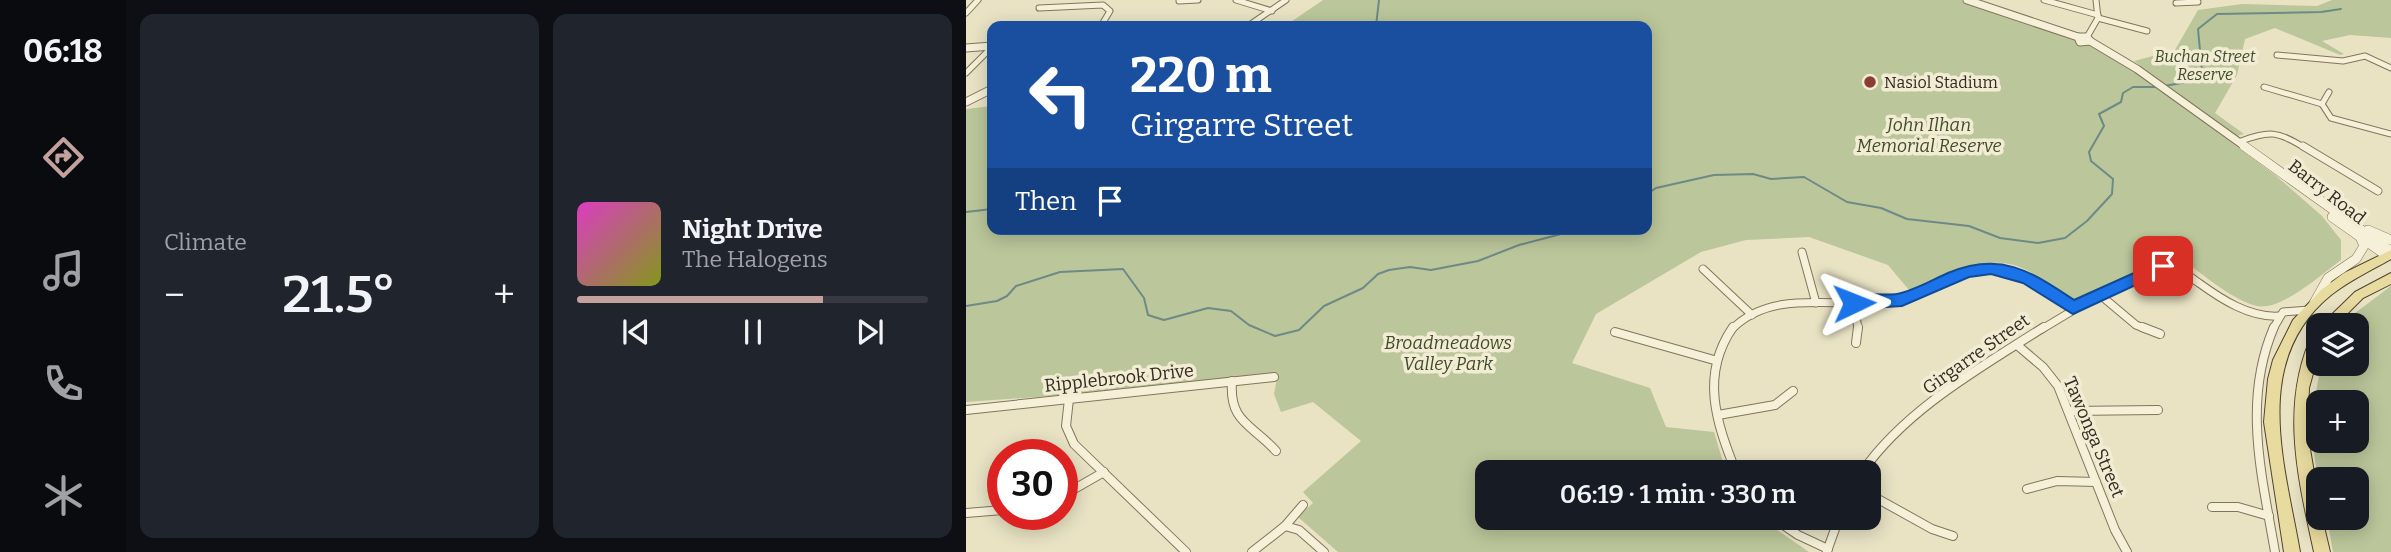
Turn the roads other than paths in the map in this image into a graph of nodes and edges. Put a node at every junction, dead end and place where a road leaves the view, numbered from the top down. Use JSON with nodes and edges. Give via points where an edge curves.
{"nodes":[{"id":1,"x":978,"y":0,"type":"edge"},
{"id":2,"x":1198,"y":0,"type":"edge"},
{"id":3,"x":1236,"y":0,"type":"edge"},
{"id":4,"x":1286,"y":0,"type":"edge"},
{"id":5,"x":1967,"y":0,"type":"edge"},
{"id":6,"x":2044,"y":0,"type":"edge"},
{"id":7,"x":2096,"y":0,"type":"edge"},
{"id":8,"x":2196,"y":0,"type":"edge"},
{"id":9,"x":1179,"y":1,"type":"edge"},
{"id":10,"x":2176,"y":3,"type":"dead end"},
{"id":11,"x":1039,"y":8,"type":"dead end"},
{"id":12,"x":1272,"y":11,"type":"junction"},
{"id":13,"x":966,"y":13,"type":"edge"},
{"id":14,"x":2098,"y":17,"type":"junction"},
{"id":15,"x":1104,"y":21,"type":"edge"},
{"id":16,"x":1256,"y":21,"type":"edge"},
{"id":17,"x":2147,"y":31,"type":"dead end"},
{"id":18,"x":2088,"y":39,"type":"junction"},
{"id":19,"x":987,"y":47,"type":"edge"},
{"id":20,"x":966,"y":48,"type":"edge"},
{"id":21,"x":987,"y":52,"type":"edge"},
{"id":22,"x":2277,"y":55,"type":"dead end"},
{"id":23,"x":2391,"y":68,"type":"edge"},
{"id":24,"x":966,"y":73,"type":"edge"},
{"id":25,"x":2264,"y":87,"type":"dead end"},
{"id":26,"x":987,"y":92,"type":"edge"},
{"id":27,"x":2329,"y":92,"type":"dead end"},
{"id":28,"x":966,"y":102,"type":"edge"},
{"id":29,"x":2322,"y":104,"type":"junction"},
{"id":30,"x":2391,"y":134,"type":"edge"},
{"id":31,"x":2238,"y":142,"type":"junction"},
{"id":32,"x":2248,"y":149,"type":"junction"},
{"id":33,"x":2378,"y":191,"type":"dead end"},
{"id":34,"x":2333,"y":210,"type":"junction"},
{"id":35,"x":2359,"y":237,"type":"junction"},
{"id":36,"x":2391,"y":240,"type":"edge"},
{"id":37,"x":1802,"y":251,"type":"dead end"},
{"id":38,"x":2390,"y":254,"type":"edge"},
{"id":39,"x":2179,"y":258,"type":"dead end"},
{"id":40,"x":2167,"y":266,"type":"junction"},
{"id":41,"x":1703,"y":269,"type":"dead end"},
{"id":42,"x":2391,"y":278,"type":"edge"},
{"id":43,"x":2099,"y":294,"type":"junction"},
{"id":44,"x":1816,"y":303,"type":"junction"},
{"id":45,"x":1854,"y":303,"type":"junction"},
{"id":46,"x":2073,"y":308,"type":"junction"},
{"id":47,"x":2311,"y":308,"type":"junction"},
{"id":48,"x":2250,"y":311,"type":"junction"},
{"id":49,"x":2340,"y":313,"type":"edge"},
{"id":50,"x":1752,"y":315,"type":"junction"},
{"id":51,"x":2279,"y":316,"type":"junction"},
{"id":52,"x":1615,"y":332,"type":"dead end"},
{"id":53,"x":2160,"y":334,"type":"dead end"},
{"id":54,"x":2271,"y":334,"type":"junction"},
{"id":55,"x":1856,"y":343,"type":"dead end"},
{"id":56,"x":2017,"y":345,"type":"junction"},
{"id":57,"x":1714,"y":360,"type":"junction"},
{"id":58,"x":2306,"y":366,"type":"edge"},
{"id":59,"x":1274,"y":377,"type":"dead end"},
{"id":60,"x":1232,"y":382,"type":"junction"},
{"id":61,"x":1793,"y":391,"type":"dead end"},
{"id":62,"x":1069,"y":399,"type":"junction"},
{"id":63,"x":966,"y":410,"type":"edge"},
{"id":64,"x":2158,"y":410,"type":"dead end"},
{"id":65,"x":2069,"y":411,"type":"junction"},
{"id":66,"x":1718,"y":415,"type":"junction"},
{"id":67,"x":1276,"y":452,"type":"dead end"},
{"id":68,"x":1732,"y":460,"type":"edge"},
{"id":69,"x":1871,"y":460,"type":"edge"},
{"id":70,"x":1104,"y":472,"type":"junction"},
{"id":71,"x":2096,"y":482,"type":"junction"},
{"id":72,"x":1078,"y":487,"type":"edge"},
{"id":73,"x":2027,"y":489,"type":"dead end"},
{"id":74,"x":1881,"y":501,"type":"edge"},
{"id":75,"x":1303,"y":505,"type":"dead end"},
{"id":76,"x":2212,"y":506,"type":"dead end"},
{"id":77,"x":987,"y":511,"type":"edge"},
{"id":78,"x":966,"y":513,"type":"edge"},
{"id":79,"x":2269,"y":516,"type":"junction"},
{"id":80,"x":1285,"y":526,"type":"junction"},
{"id":81,"x":1791,"y":530,"type":"edge"},
{"id":82,"x":1835,"y":530,"type":"edge"},
{"id":83,"x":1953,"y":536,"type":"dead end"},
{"id":84,"x":1828,"y":550,"type":"edge"},
{"id":85,"x":1186,"y":552,"type":"edge"},
{"id":86,"x":1252,"y":552,"type":"edge"},
{"id":87,"x":1324,"y":552,"type":"edge"},
{"id":88,"x":2127,"y":552,"type":"edge"},
{"id":89,"x":2275,"y":552,"type":"edge"},
{"id":90,"x":2292,"y":552,"type":"edge"},
{"id":91,"x":2322,"y":552,"type":"edge"}],
"edges":[{"from":1,"to":13,"type":"street"},
{"from":2,"to":9,"type":"street"},
{"from":3,"to":12,"type":"street"},
{"from":4,"to":12,"type":"street"},
{"from":5,"to":18,"type":"street"},
{"from":6,"to":14,"type":"street"},
{"from":7,"to":14,"type":"street"},
{"from":8,"to":10,"type":"street"},
{"from":11,"to":15,"type":"street","via":[[1103,5],[1110,11]]},
{"from":12,"to":16,"type":"street"},
{"from":14,"to":17,"type":"street"},
{"from":14,"to":18,"type":"street"},
{"from":18,"to":31,"type":"street","name":"Barry Road"},
{"from":19,"to":20,"type":"street"},
{"from":21,"to":24,"type":"street"},
{"from":22,"to":23,"type":"street","via":[[2343,61],[2365,56]]},
{"from":25,"to":29,"type":"street"},
{"from":26,"to":28,"type":"street"},
{"from":27,"to":29,"type":"street"},
{"from":29,"to":30,"type":"street","via":[[2331,118]]},
{"from":31,"to":32,"type":"street","name":"Barry Road"},
{"from":31,"to":33,"type":"street","via":[[2281,133]]},
{"from":32,"to":34,"type":"street","name":"Barry Road"},
{"from":32,"to":35,"type":"street","name":"Barry Road"},
{"from":34,"to":36,"type":"street"},
{"from":34,"to":38,"type":"street","name":"Barry Road"},
{"from":35,"to":38,"type":"street","name":"Barry Road"},
{"from":35,"to":47,"type":"street","via":[[2364,246],[2360,255],[2328,278]]},
{"from":37,"to":44,"type":"street"},
{"from":38,"to":47,"type":"main road","via":[[2342,281]]},
{"from":39,"to":40,"type":"street"},
{"from":40,"to":43,"type":"street","name":"Girgarre Street"},
{"from":40,"to":48,"type":"street"},
{"from":41,"to":50,"type":"street"},
{"from":42,"to":49,"type":"main road","via":[[2359,295]]},
{"from":43,"to":46,"type":"street","name":"Girgarre Street"},
{"from":43,"to":53,"type":"street","via":[[2136,325]]},
{"from":44,"to":45,"type":"street"},
{"from":44,"to":50,"type":"street","via":[[1787,304]]},
{"from":45,"to":46,"type":"street","via":[[1902,300],[1967,272],[1991,268],[2028,278]]},
{"from":45,"to":55,"type":"street"},
{"from":46,"to":56,"type":"street","name":"Girgarre Street"},
{"from":47,"to":51,"type":"street"},
{"from":47,"to":90,"type":"main road","via":[[2279,358],[2271,400],[2273,446]]},
{"from":48,"to":51,"type":"street","via":[[2269,318]]},
{"from":48,"to":54,"type":"street","via":[[2268,323]]},
{"from":50,"to":57,"type":"street","via":[[1724,340]]},
{"from":51,"to":54,"type":"street"},
{"from":52,"to":57,"type":"street"},
{"from":54,"to":79,"type":"street","via":[[2257,377],[2255,413]]},
{"from":56,"to":65,"type":"street","name":"Tawonga Street","via":[[2054,379]]},
{"from":56,"to":69,"type":"street","name":"Girgarre Street","via":[[1905,423]]},
{"from":57,"to":66,"type":"street","via":[[1712,384]]},
{"from":58,"to":91,"type":"main road","via":[[2300,435]]},
{"from":59,"to":60,"type":"street","name":"Ripplebrook Drive"},
{"from":60,"to":62,"type":"street","name":"Ripplebrook Drive"},
{"from":60,"to":67,"type":"street","via":[[1229,399],[1233,412]]},
{"from":61,"to":66,"type":"street","via":[[1775,405]]},
{"from":62,"to":63,"type":"street","name":"Ripplebrook Drive"},
{"from":62,"to":70,"type":"street","via":[[1065,416],[1069,436]]},
{"from":64,"to":65,"type":"street"},
{"from":65,"to":71,"type":"street","name":"Tawonga Street"},
{"from":66,"to":68,"type":"street"},
{"from":70,"to":72,"type":"street"},
{"from":70,"to":85,"type":"street"},
{"from":71,"to":73,"type":"street","via":[[2057,481]]},
{"from":71,"to":88,"type":"street","name":"Tawonga Street"},
{"from":74,"to":83,"type":"street"},
{"from":75,"to":80,"type":"street"},
{"from":76,"to":79,"type":"street","via":[[2238,507]]},
{"from":77,"to":78,"type":"street"},
{"from":79,"to":89,"type":"street"},
{"from":80,"to":86,"type":"street"},
{"from":80,"to":87,"type":"street","via":[[1299,530]]},
{"from":81,"to":84,"type":"street"},
{"from":82,"to":84,"type":"street"}]}
